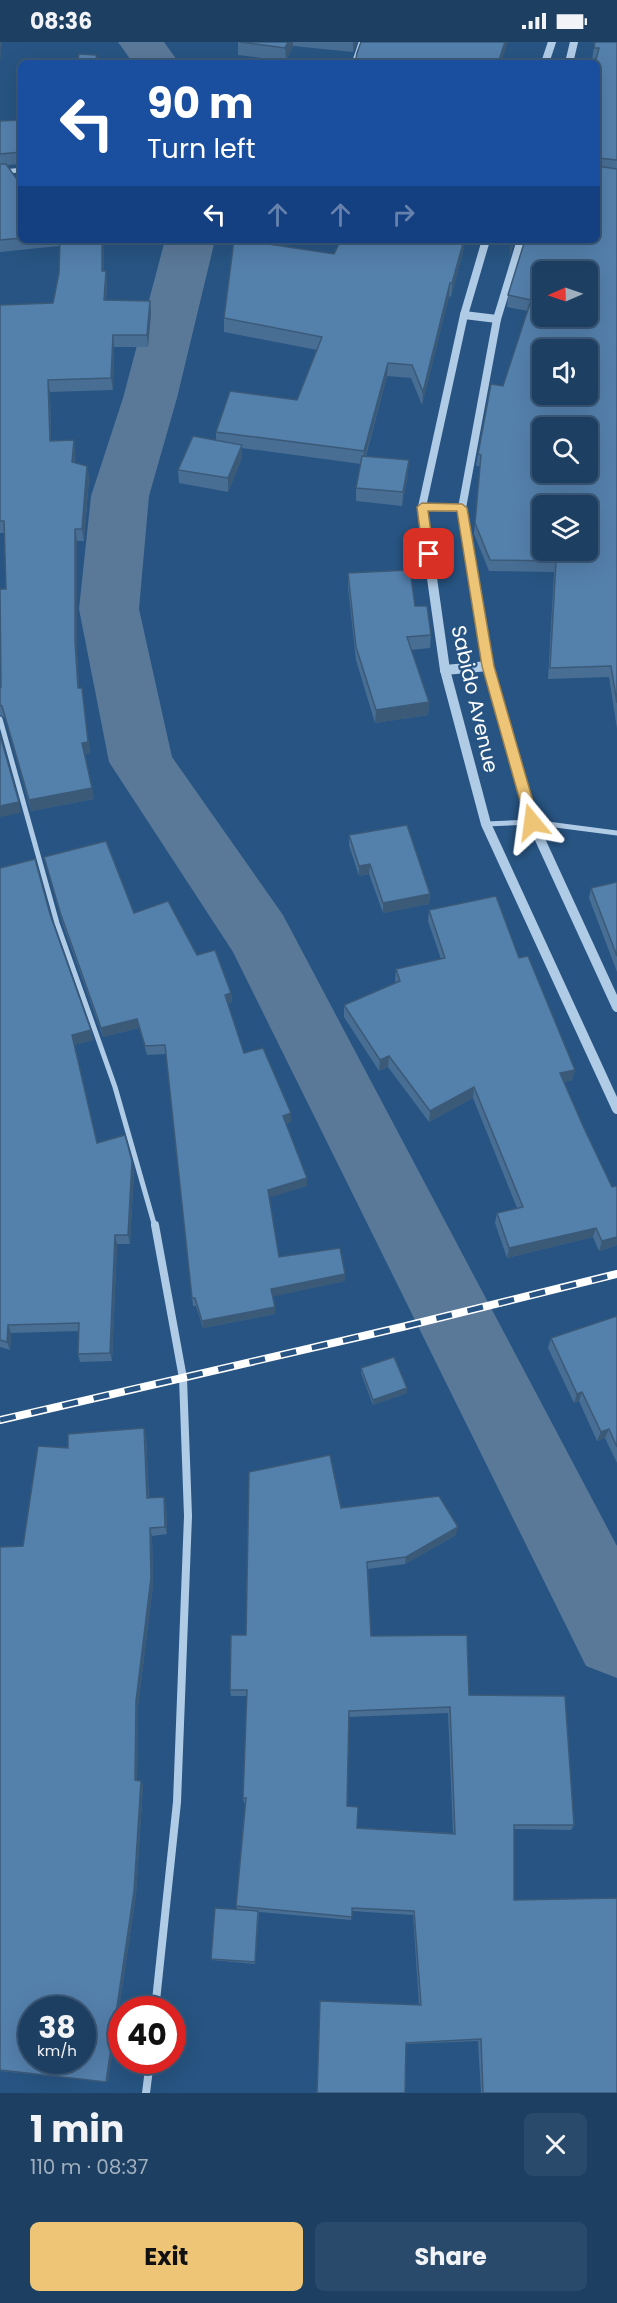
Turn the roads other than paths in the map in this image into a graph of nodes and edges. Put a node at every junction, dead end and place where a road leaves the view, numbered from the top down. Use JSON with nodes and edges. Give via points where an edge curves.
{"nodes":[{"id":1,"x":362,"y":42,"type":"edge"},
{"id":2,"x":552,"y":42,"type":"edge"},
{"id":3,"x":574,"y":42,"type":"edge"},
{"id":4,"x":355,"y":60,"type":"edge"},
{"id":5,"x":546,"y":60,"type":"edge"},
{"id":6,"x":570,"y":60,"type":"edge"},
{"id":7,"x":18,"y":170,"type":"edge"},
{"id":8,"x":0,"y":172,"type":"edge"},
{"id":9,"x":485,"y":243,"type":"edge"},
{"id":10,"x":520,"y":243,"type":"edge"},
{"id":11,"x":464,"y":315,"type":"junction"},
{"id":12,"x":497,"y":318,"type":"junction"},
{"id":13,"x":422,"y":507,"type":"junction"},
{"id":14,"x":462,"y":508,"type":"junction"},
{"id":15,"x":488,"y":666,"type":"junction"},
{"id":16,"x":445,"y":670,"type":"junction"},
{"id":17,"x":0,"y":719,"type":"edge"},
{"id":18,"x":532,"y":822,"type":"junction"},
{"id":19,"x":486,"y":824,"type":"junction"},
{"id":20,"x":617,"y":833,"type":"edge"},
{"id":21,"x":617,"y":1007,"type":"edge"},
{"id":22,"x":617,"y":1109,"type":"edge"},
{"id":23,"x":156,"y":1996,"type":"edge"},
{"id":24,"x":148,"y":2074,"type":"edge"},
{"id":25,"x":146,"y":2093,"type":"edge"}],
"edges":[{"from":1,"to":4,"type":"street"},
{"from":2,"to":5,"type":"street"},
{"from":3,"to":6,"type":"street"},
{"from":7,"to":8,"type":"street"},
{"from":9,"to":11,"type":"street","name":"Sabido Avenue"},
{"from":10,"to":12,"type":"street","name":"Sabido Avenue"},
{"from":11,"to":12,"type":"street"},
{"from":11,"to":13,"type":"street","name":"Sabido Avenue"},
{"from":12,"to":14,"type":"street","name":"Sabido Avenue"},
{"from":13,"to":14,"type":"street"},
{"from":13,"to":16,"type":"street","name":"Sabido Avenue"},
{"from":14,"to":15,"type":"street","name":"Sabido Avenue"},
{"from":15,"to":16,"type":"street"},
{"from":15,"to":18,"type":"street","name":"Sabido Avenue"},
{"from":16,"to":19,"type":"street","name":"Sabido Avenue"},
{"from":17,"to":23,"type":"street","via":[[57,923],[115,1087],[153,1215],[183,1378],[188,1516],[177,1802]]},
{"from":18,"to":19,"type":"street"},
{"from":18,"to":20,"type":"street"},
{"from":18,"to":21,"type":"street","name":"Sabido Avenue"},
{"from":19,"to":22,"type":"street","name":"Sabido Avenue"},
{"from":24,"to":25,"type":"street"}]}
